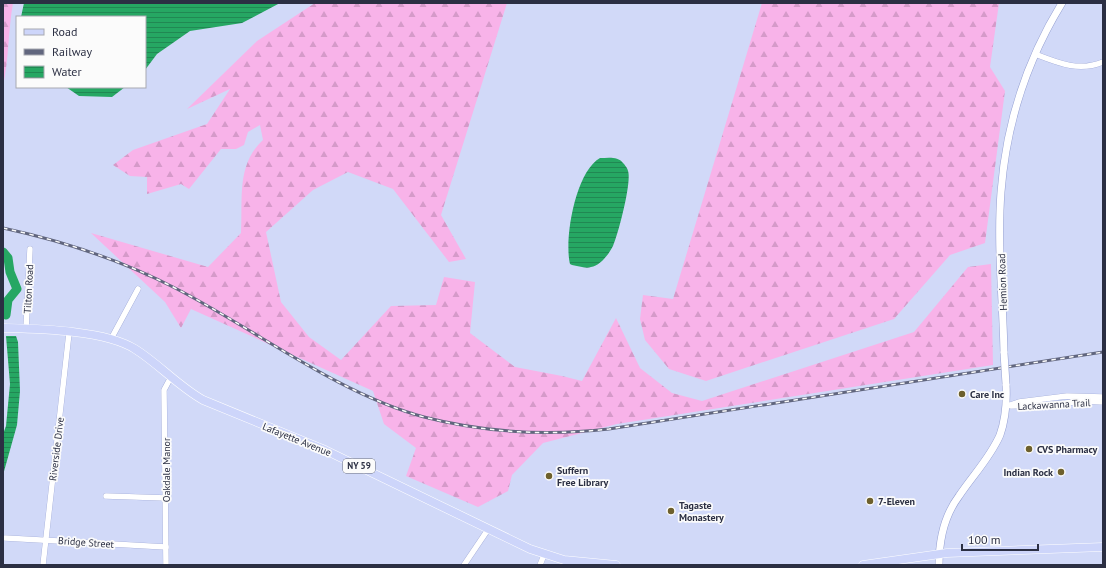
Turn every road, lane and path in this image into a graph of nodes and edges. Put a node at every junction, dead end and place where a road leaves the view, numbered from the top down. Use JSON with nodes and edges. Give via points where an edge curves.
{"nodes":[{"id":1,"x":1062,"y":3,"type":"edge"},
{"id":2,"x":1035,"y":54,"type":"junction"},
{"id":3,"x":1103,"y":62,"type":"edge"},
{"id":4,"x":30,"y":249,"type":"dead end"},
{"id":5,"x":138,"y":289,"type":"dead end"},
{"id":6,"x":3,"y":328,"type":"edge"},
{"id":7,"x":26,"y":329,"type":"junction"},
{"id":8,"x":70,"y":333,"type":"junction"},
{"id":9,"x":111,"y":338,"type":"junction"},
{"id":10,"x":170,"y":377,"type":"junction"},
{"id":11,"x":1103,"y":397,"type":"edge"},
{"id":12,"x":1103,"y":402,"type":"edge"},
{"id":13,"x":1007,"y":406,"type":"junction"},
{"id":14,"x":106,"y":496,"type":"dead end"},
{"id":15,"x":166,"y":498,"type":"junction"},
{"id":16,"x":489,"y":528,"type":"junction"},
{"id":17,"x":5,"y":538,"type":"dead end"},
{"id":18,"x":45,"y":539,"type":"junction"},
{"id":19,"x":166,"y":547,"type":"junction"},
{"id":20,"x":1103,"y":547,"type":"edge"},
{"id":21,"x":544,"y":554,"type":"junction"},
{"id":22,"x":939,"y":554,"type":"junction"},
{"id":23,"x":43,"y":565,"type":"edge"},
{"id":24,"x":166,"y":565,"type":"edge"},
{"id":25,"x":464,"y":565,"type":"edge"},
{"id":26,"x":540,"y":565,"type":"edge"},
{"id":27,"x":616,"y":565,"type":"edge"},
{"id":28,"x":864,"y":565,"type":"edge"},
{"id":29,"x":939,"y":565,"type":"edge"}],
"edges":[{"from":1,"to":2,"type":"street","name":"Hemion Road"},
{"from":2,"to":3,"type":"street","via":[[1054,62],[1081,68]]},
{"from":2,"to":13,"type":"street","name":"Hemion Road","bridge":true,"via":[[1025,78],[1009,134],[1001,192]]},
{"from":4,"to":7,"type":"street","name":"Tilton Road"},
{"from":5,"to":9,"type":"street"},
{"from":6,"to":7,"type":"main road","name":"Lafayette Avenue","number":"NY 59"},
{"from":7,"to":8,"type":"main road","name":"Lafayette Avenue","number":"NY 59"},
{"from":8,"to":9,"type":"main road","name":"Lafayette Avenue","number":"NY 59"},
{"from":8,"to":18,"type":"street","name":"Riverside Drive"},
{"from":9,"to":10,"type":"main road","name":"Lafayette Avenue","number":"NY 59","via":[[133,347]]},
{"from":10,"to":15,"type":"street","name":"Oakdale Manor","via":[[164,390]]},
{"from":10,"to":16,"type":"main road","name":"Lafayette Avenue","number":"NY 59","via":[[203,400],[325,450]]},
{"from":11,"to":13,"type":"street","name":"Lackawanna Trail","via":[[1067,396]]},
{"from":12,"to":13,"type":"street","name":"Lackawanna Trail"},
{"from":13,"to":22,"type":"street","name":"Hemion Road","via":[[995,446],[950,509]]},
{"from":14,"to":15,"type":"street"},
{"from":15,"to":19,"type":"street","name":"Oakdale Manor"},
{"from":16,"to":21,"type":"main road","name":"Lafayette Avenue","number":"NY 59"},
{"from":16,"to":25,"type":"street"},
{"from":17,"to":18,"type":"street","name":"Bridge Street"},
{"from":18,"to":19,"type":"street","name":"Bridge Street"},
{"from":18,"to":23,"type":"street","name":"Riverside Drive"},
{"from":19,"to":24,"type":"street","name":"Oakdale Manor"},
{"from":20,"to":22,"type":"main road","via":[[1028,548]]},
{"from":21,"to":26,"type":"street"},
{"from":21,"to":27,"type":"main road","name":"Lafayette Avenue","number":"NY 59","via":[[564,560]]},
{"from":22,"to":28,"type":"main road"},
{"from":22,"to":29,"type":"street","name":"Hemion Road"}]}
